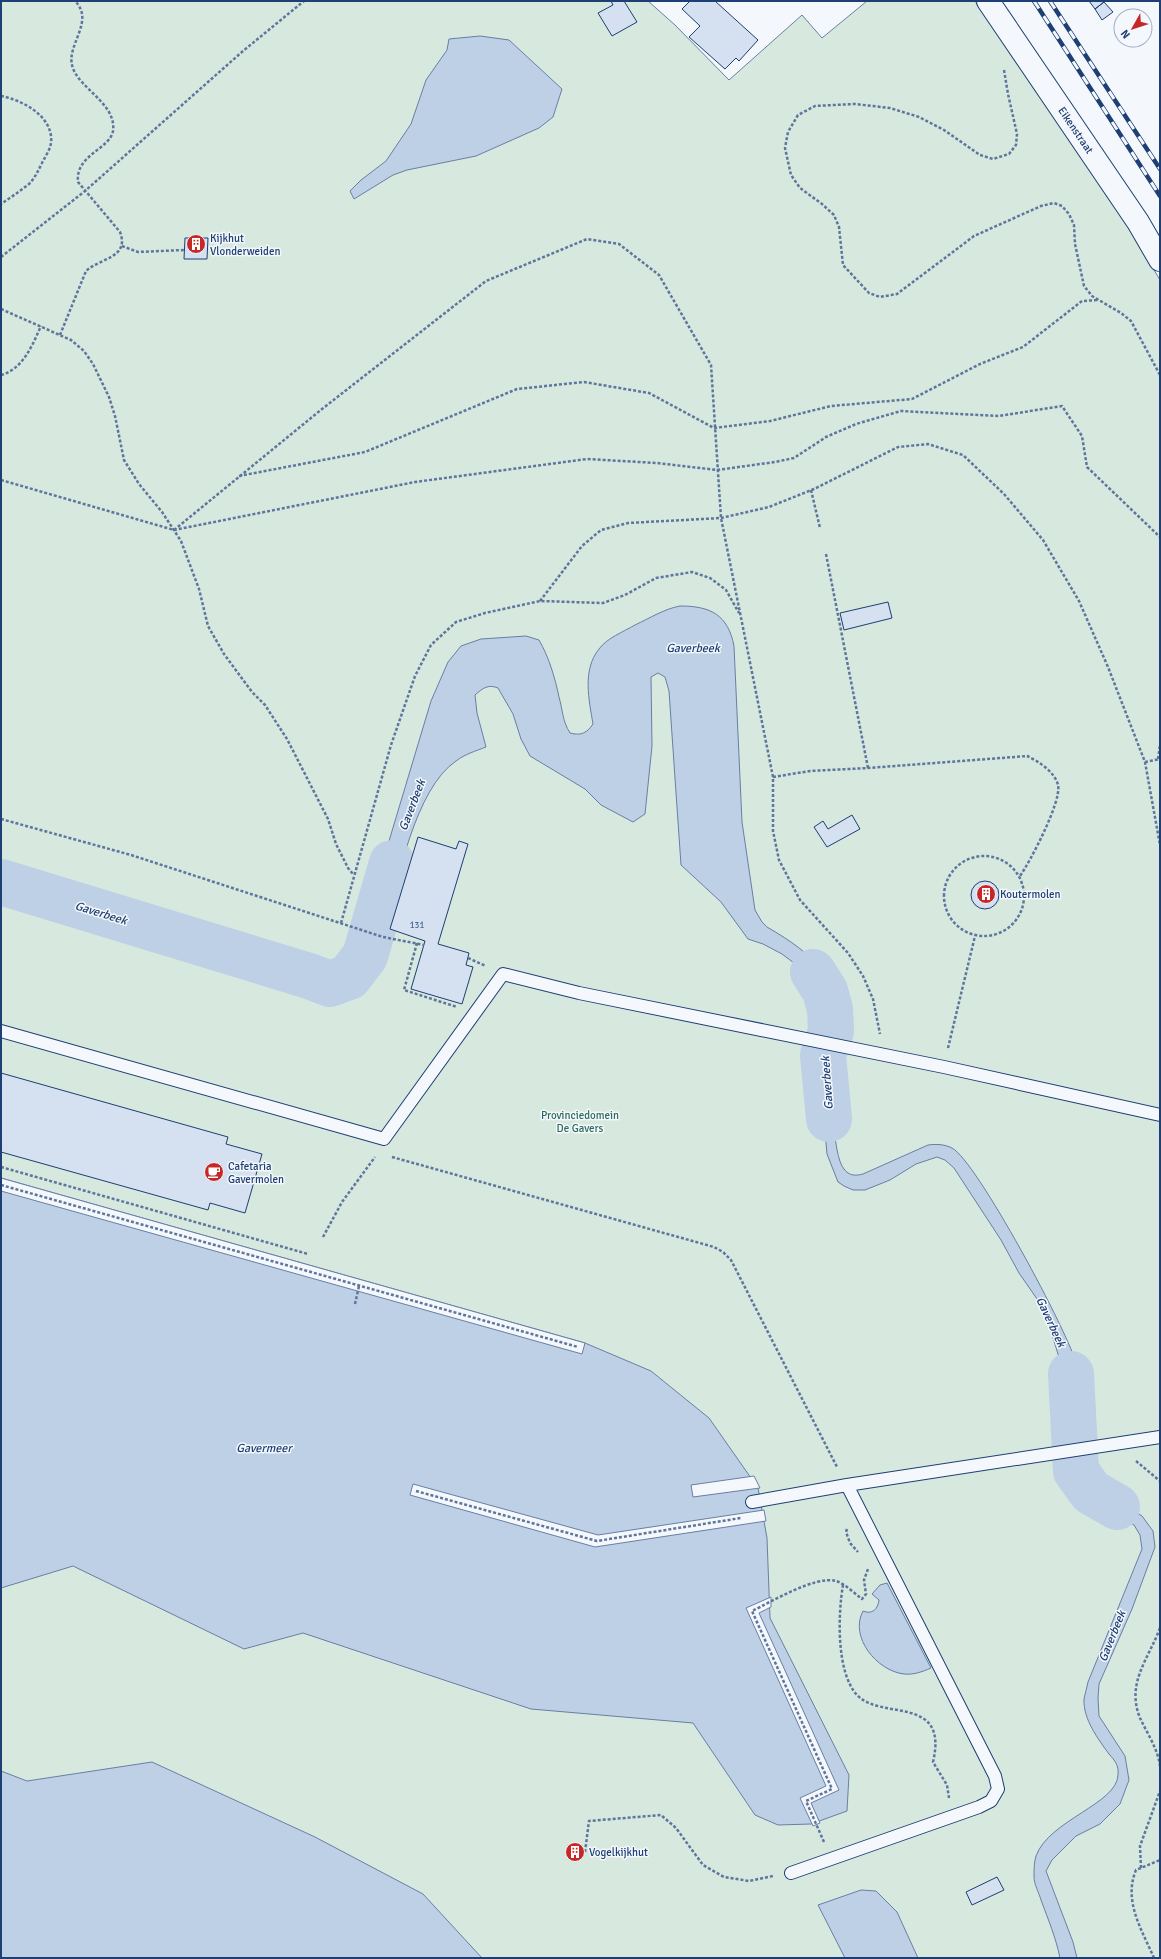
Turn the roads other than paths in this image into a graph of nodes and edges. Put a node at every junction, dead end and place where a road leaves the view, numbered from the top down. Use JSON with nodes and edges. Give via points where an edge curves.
{"nodes":[{"id":1,"x":988,"y":1,"type":"edge"},
{"id":2,"x":1160,"y":260,"type":"edge"},
{"id":3,"x":1,"y":1030,"type":"edge"},
{"id":4,"x":1160,"y":1115,"type":"edge"},
{"id":5,"x":1160,"y":1437,"type":"edge"},
{"id":6,"x":847,"y":1485,"type":"junction"},
{"id":7,"x":752,"y":1502,"type":"dead end"},
{"id":8,"x":792,"y":1873,"type":"road end"}],
"edges":[{"from":1,"to":2,"type":"street","name":"Eikenstraat","via":[[1138,222]]},
{"from":3,"to":4,"type":"lane","via":[[384,1139],[503,974],[579,993],[944,1067]]},
{"from":5,"to":6,"type":"lane"},
{"from":6,"to":7,"type":"lane"},
{"from":6,"to":8,"type":"lane","via":[[995,1776],[998,1789],[991,1800],[952,1816]]}]}
